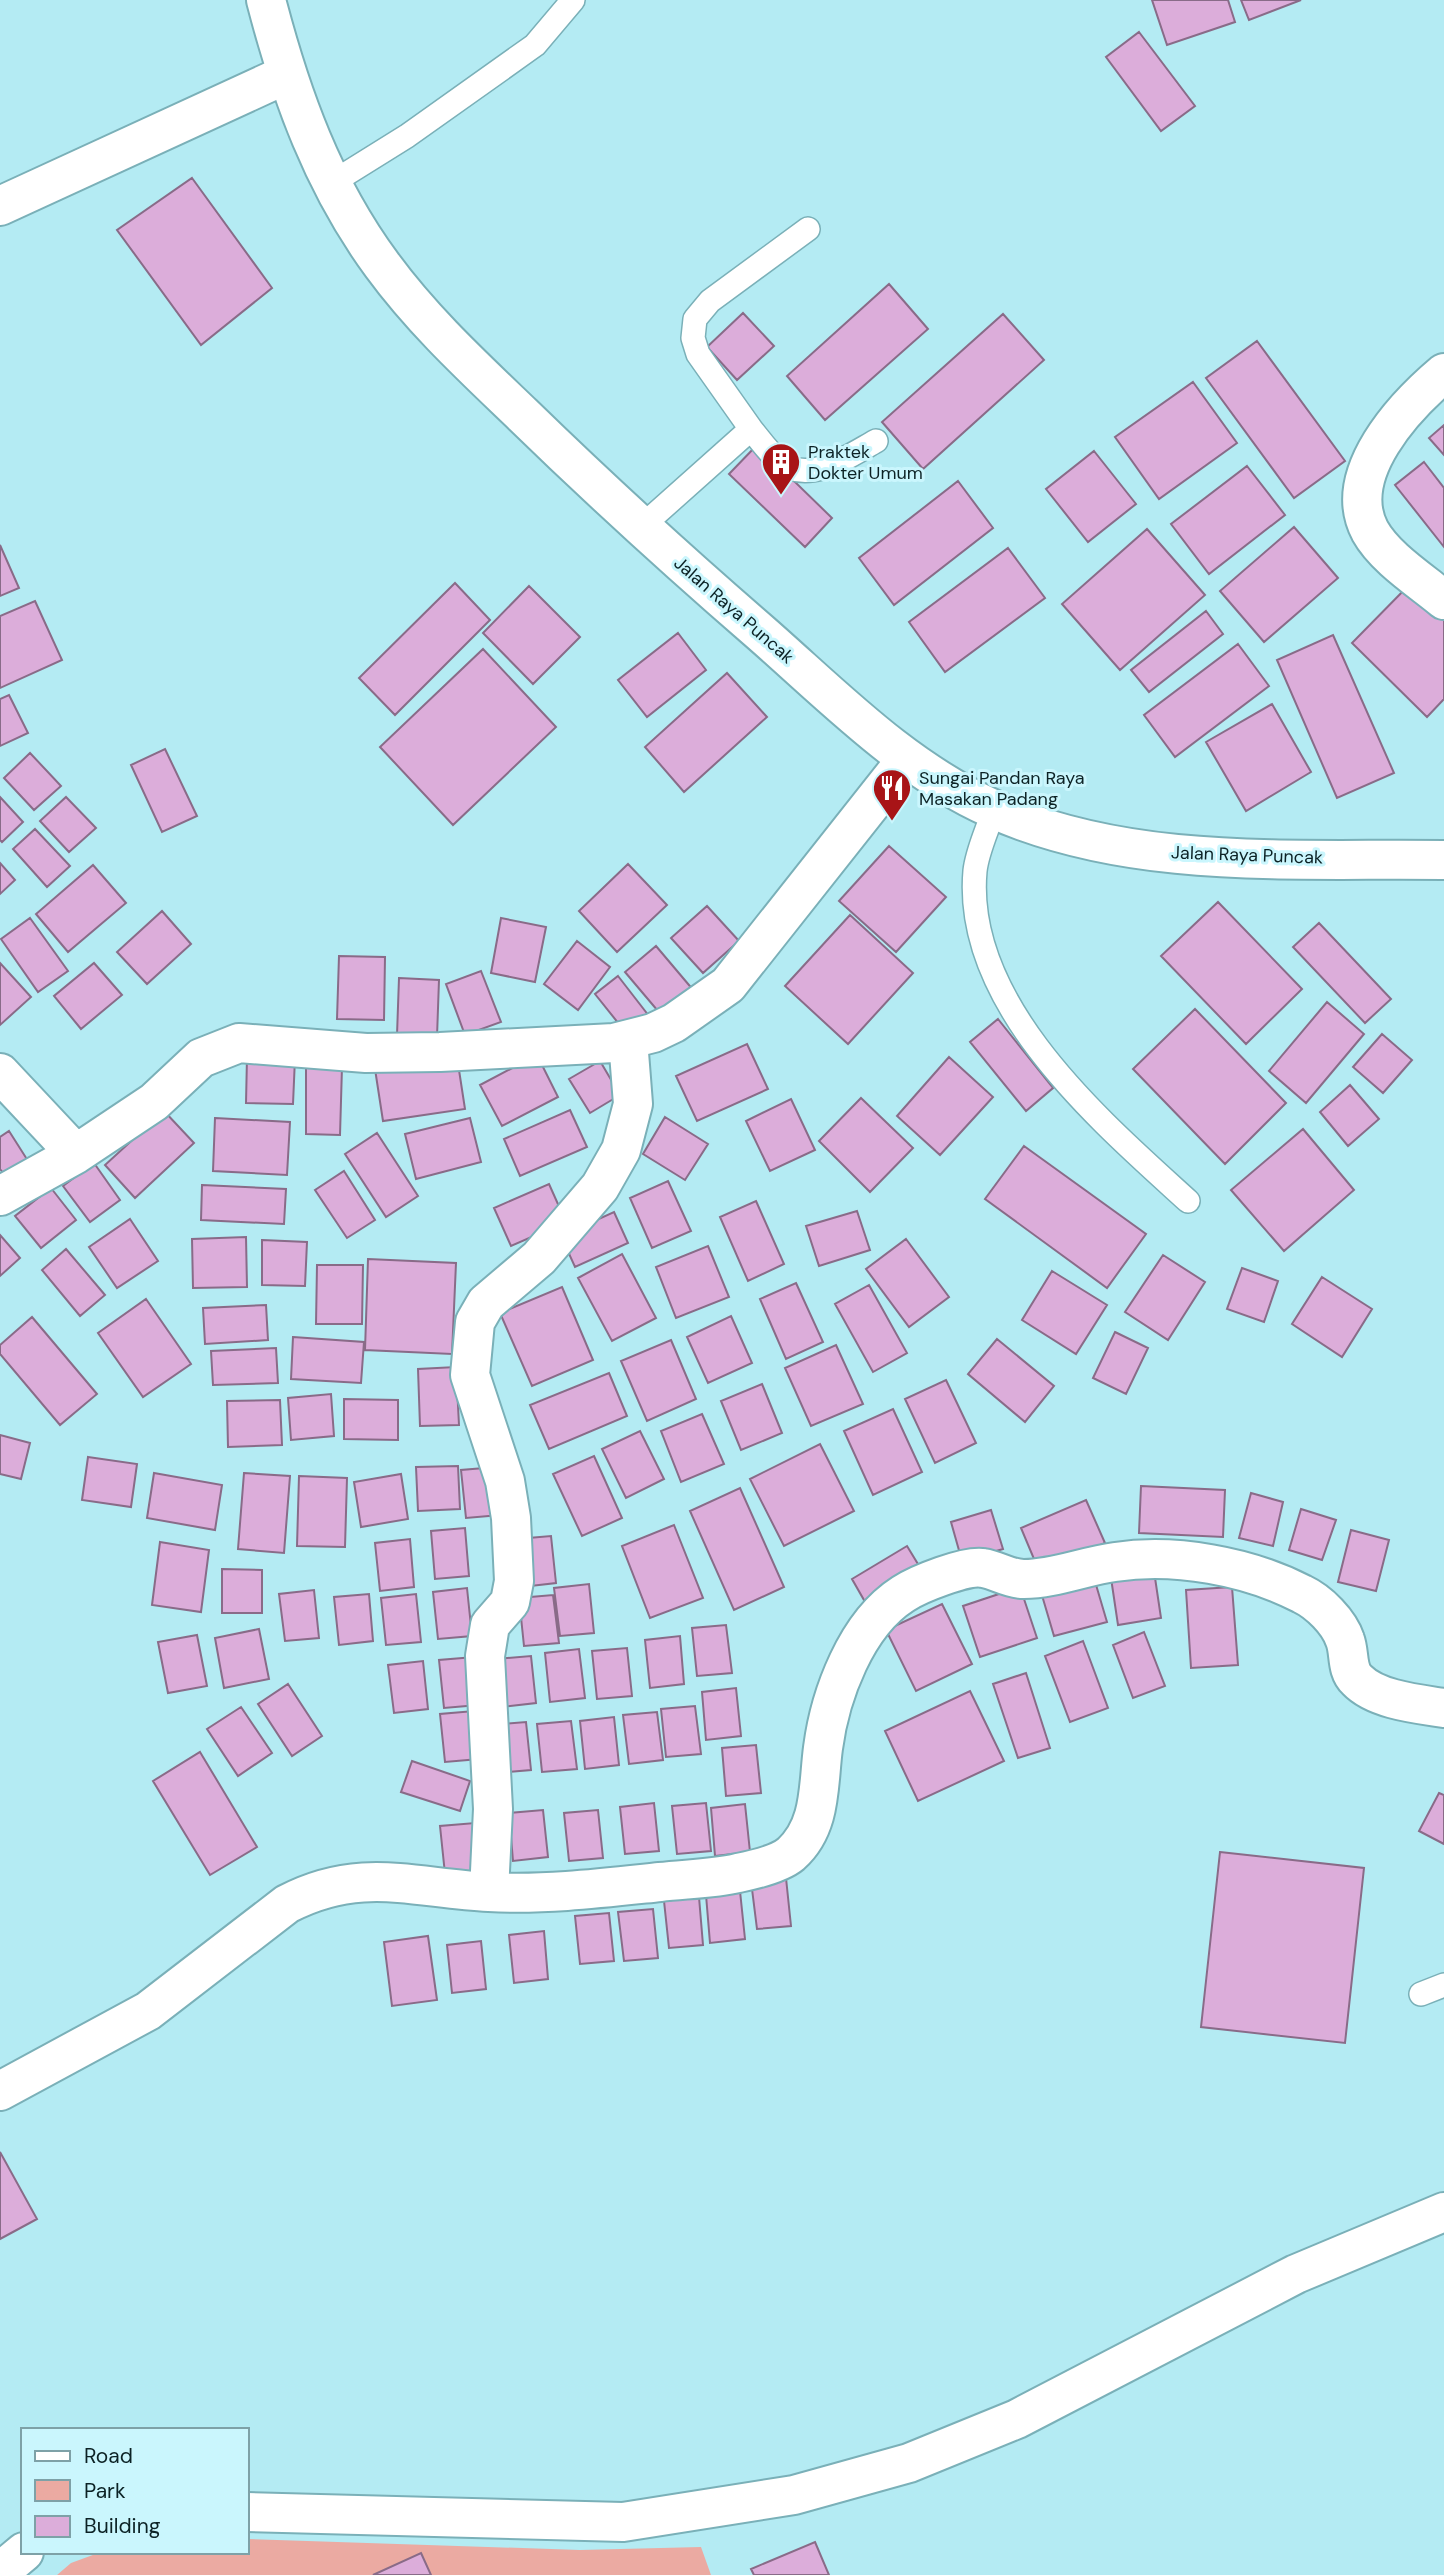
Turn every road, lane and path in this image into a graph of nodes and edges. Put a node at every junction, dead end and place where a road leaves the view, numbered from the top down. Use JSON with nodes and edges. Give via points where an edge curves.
{"nodes":[{"id":1,"x":266,"y":0,"type":"edge"},
{"id":2,"x":573,"y":0,"type":"edge"},
{"id":3,"x":285,"y":75,"type":"junction"},
{"id":4,"x":330,"y":184,"type":"junction"},
{"id":5,"x":0,"y":206,"type":"edge"},
{"id":6,"x":808,"y":229,"type":"dead end"},
{"id":7,"x":1444,"y":373,"type":"edge"},
{"id":8,"x":751,"y":429,"type":"junction"},
{"id":9,"x":876,"y":441,"type":"dead end"},
{"id":10,"x":640,"y":528,"type":"junction"},
{"id":11,"x":1444,"y":600,"type":"edge"},
{"id":12,"x":906,"y":760,"type":"junction"},
{"id":13,"x":994,"y":809,"type":"junction"},
{"id":14,"x":1444,"y":860,"type":"edge"},
{"id":15,"x":628,"y":1040,"type":"junction"},
{"id":16,"x":0,"y":1073,"type":"edge"},
{"id":17,"x":76,"y":1154,"type":"junction"},
{"id":18,"x":0,"y":1196,"type":"edge"},
{"id":19,"x":1188,"y":1201,"type":"dead end"},
{"id":20,"x":1444,"y":1708,"type":"edge"},
{"id":21,"x":489,"y":1892,"type":"junction"},
{"id":22,"x":1444,"y":1985,"type":"edge"},
{"id":23,"x":1421,"y":1994,"type":"dead end"},
{"id":24,"x":0,"y":2091,"type":"edge"},
{"id":25,"x":1444,"y":2212,"type":"edge"},
{"id":26,"x":248,"y":2512,"type":"edge"},
{"id":27,"x":22,"y":2554,"type":"edge"},
{"id":28,"x":0,"y":2572,"type":"edge"}],
"edges":[{"from":1,"to":3,"type":"main road","name":"Jalan Raya Puncak"},
{"from":2,"to":4,"type":"lane","via":[[535,45]]},
{"from":3,"to":4,"type":"main road","name":"Jalan Raya Puncak"},
{"from":3,"to":5,"type":"main road"},
{"from":4,"to":10,"type":"main road","name":"Jalan Raya Puncak","via":[[381,264],[434,329]]},
{"from":6,"to":8,"type":"lane","via":[[710,301],[695,319],[693,338],[698,354]]},
{"from":7,"to":11,"type":"main road","via":[[1405,409],[1377,450],[1362,488],[1371,533]]},
{"from":8,"to":9,"type":"lane","via":[[781,462],[804,472],[834,464]]},
{"from":8,"to":10,"type":"lane"},
{"from":10,"to":12,"type":"main road","name":"Jalan Raya Puncak"},
{"from":12,"to":13,"type":"main road","name":"Jalan Raya Puncak"},
{"from":12,"to":15,"type":"main road","via":[[728,985],[674,1023]]},
{"from":13,"to":14,"type":"main road","name":"Jalan Raya Puncak","via":[[1089,839],[1148,851]]},
{"from":13,"to":19,"type":"lane","via":[[975,869],[976,910],[1001,989],[1042,1054],[1077,1097]]},
{"from":15,"to":17,"type":"main road","via":[[366,1053],[239,1043],[201,1058],[154,1102]]},
{"from":15,"to":21,"type":"main road","via":[[633,1104],[621,1150],[600,1187],[539,1258],[486,1303],[475,1322],[470,1375],[505,1482],[514,1581],[510,1602],[490,1625],[485,1656],[493,1809]]},
{"from":16,"to":17,"type":"main road"},
{"from":17,"to":18,"type":"main road"},
{"from":20,"to":21,"type":"main road","via":[[1379,1694],[1357,1681],[1350,1670],[1345,1638],[1321,1607],[1303,1594],[1236,1571],[1182,1560],[1147,1559],[1025,1579],[999,1576],[983,1567],[969,1569],[905,1592],[884,1607],[867,1629],[841,1681],[828,1722],[818,1806],[810,1829],[788,1856],[736,1874],[571,1891]]},
{"from":21,"to":24,"type":"main road","via":[[364,1881],[311,1891],[287,1903],[148,2011]]},
{"from":22,"to":23,"type":"lane"},
{"from":25,"to":26,"type":"main road","via":[[1296,2274],[1017,2419],[909,2463],[794,2495],[623,2522]]},
{"from":27,"to":28,"type":"main road"}]}
